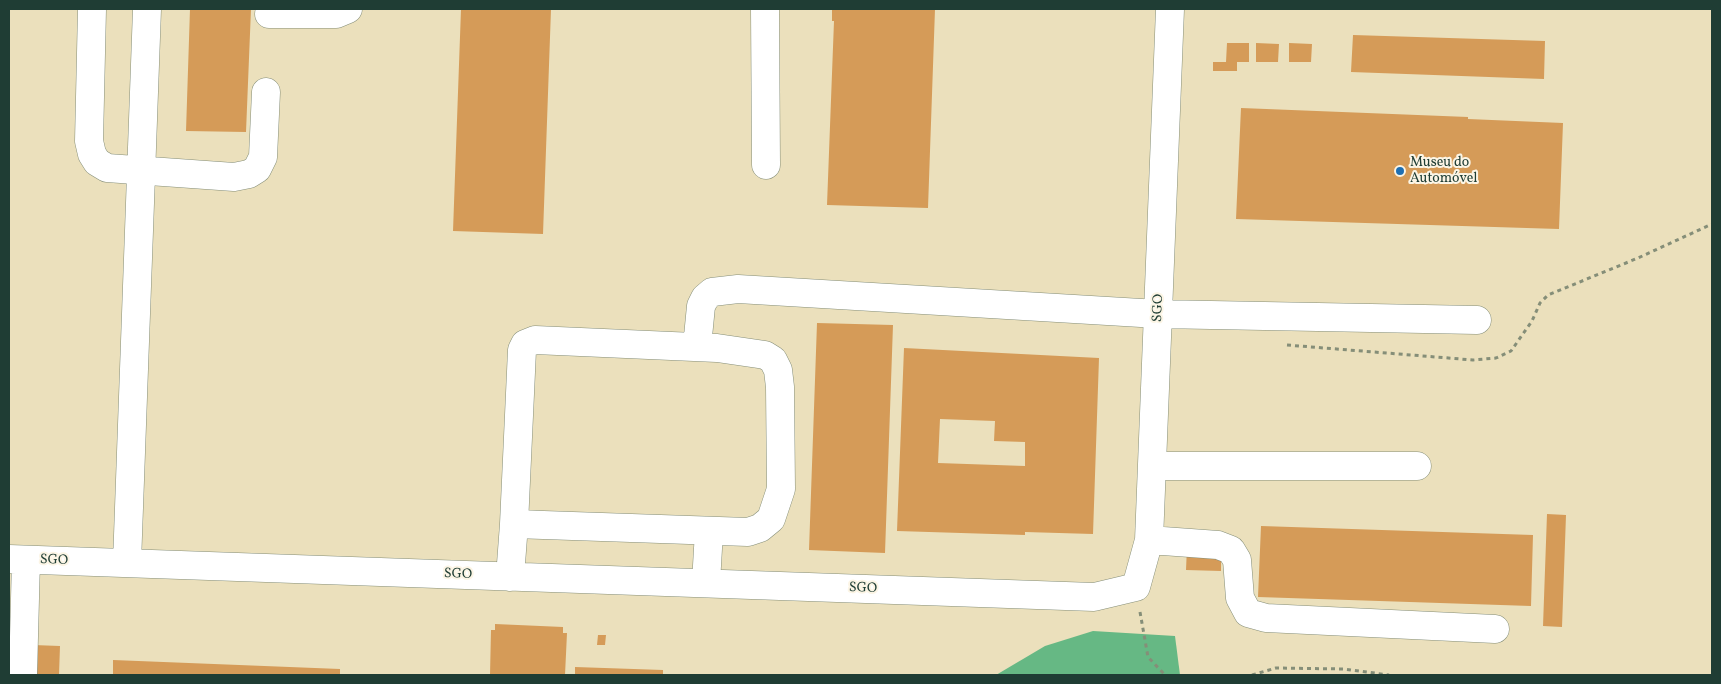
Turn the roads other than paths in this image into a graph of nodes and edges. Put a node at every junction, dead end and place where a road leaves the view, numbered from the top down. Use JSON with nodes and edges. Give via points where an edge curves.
{"nodes":[{"id":1,"x":92,"y":9,"type":"edge"},
{"id":2,"x":147,"y":9,"type":"edge"},
{"id":3,"x":348,"y":9,"type":"edge"},
{"id":4,"x":765,"y":9,"type":"edge"},
{"id":5,"x":1170,"y":9,"type":"edge"},
{"id":6,"x":268,"y":14,"type":"dead end"},
{"id":7,"x":266,"y":92,"type":"dead end"},
{"id":8,"x":766,"y":165,"type":"dead end"},
{"id":9,"x":141,"y":172,"type":"junction"},
{"id":10,"x":1158,"y":314,"type":"junction"},
{"id":11,"x":1478,"y":320,"type":"dead end"},
{"id":12,"x":697,"y":347,"type":"junction"},
{"id":13,"x":1152,"y":466,"type":"junction"},
{"id":14,"x":1417,"y":466,"type":"dead end"},
{"id":15,"x":514,"y":524,"type":"junction"},
{"id":16,"x":709,"y":531,"type":"junction"},
{"id":17,"x":1149,"y":540,"type":"junction"},
{"id":18,"x":17,"y":560,"type":"edge"},
{"id":19,"x":127,"y":564,"type":"junction"},
{"id":20,"x":510,"y":577,"type":"junction"},
{"id":21,"x":706,"y":584,"type":"junction"},
{"id":22,"x":1495,"y":629,"type":"dead end"},
{"id":23,"x":24,"y":675,"type":"edge"}],
"edges":[{"from":1,"to":9,"type":"lane","via":[[89,141],[92,154],[107,168]]},
{"from":2,"to":9,"type":"lane"},
{"from":3,"to":6,"type":"lane","via":[[336,14]]},
{"from":4,"to":8,"type":"lane"},
{"from":5,"to":10,"type":"lane","name":"SGO"},
{"from":7,"to":9,"type":"lane","via":[[263,157],[249,174],[234,177]]},
{"from":9,"to":19,"type":"lane"},
{"from":10,"to":11,"type":"lane"},
{"from":10,"to":12,"type":"lane","via":[[724,290],[712,292],[701,306]]},
{"from":10,"to":13,"type":"lane","name":"SGO"},
{"from":12,"to":15,"type":"lane","via":[[535,340],[525,344]]},
{"from":12,"to":16,"type":"lane","via":[[765,355],[773,360],[778,370],[780,387],[781,489],[771,519],[748,532]]},
{"from":13,"to":14,"type":"lane"},
{"from":13,"to":17,"type":"lane","name":"SGO"},
{"from":15,"to":16,"type":"lane"},
{"from":15,"to":20,"type":"lane"},
{"from":16,"to":21,"type":"lane"},
{"from":17,"to":21,"type":"lane","name":"SGO","via":[[1136,587],[1094,597]]},
{"from":17,"to":22,"type":"lane","via":[[1231,550],[1236,560],[1240,598],[1248,613],[1266,618]]},
{"from":18,"to":19,"type":"lane","name":"SGO"},
{"from":18,"to":23,"type":"lane"},
{"from":19,"to":20,"type":"lane","name":"SGO"},
{"from":20,"to":21,"type":"lane","name":"SGO"}]}
